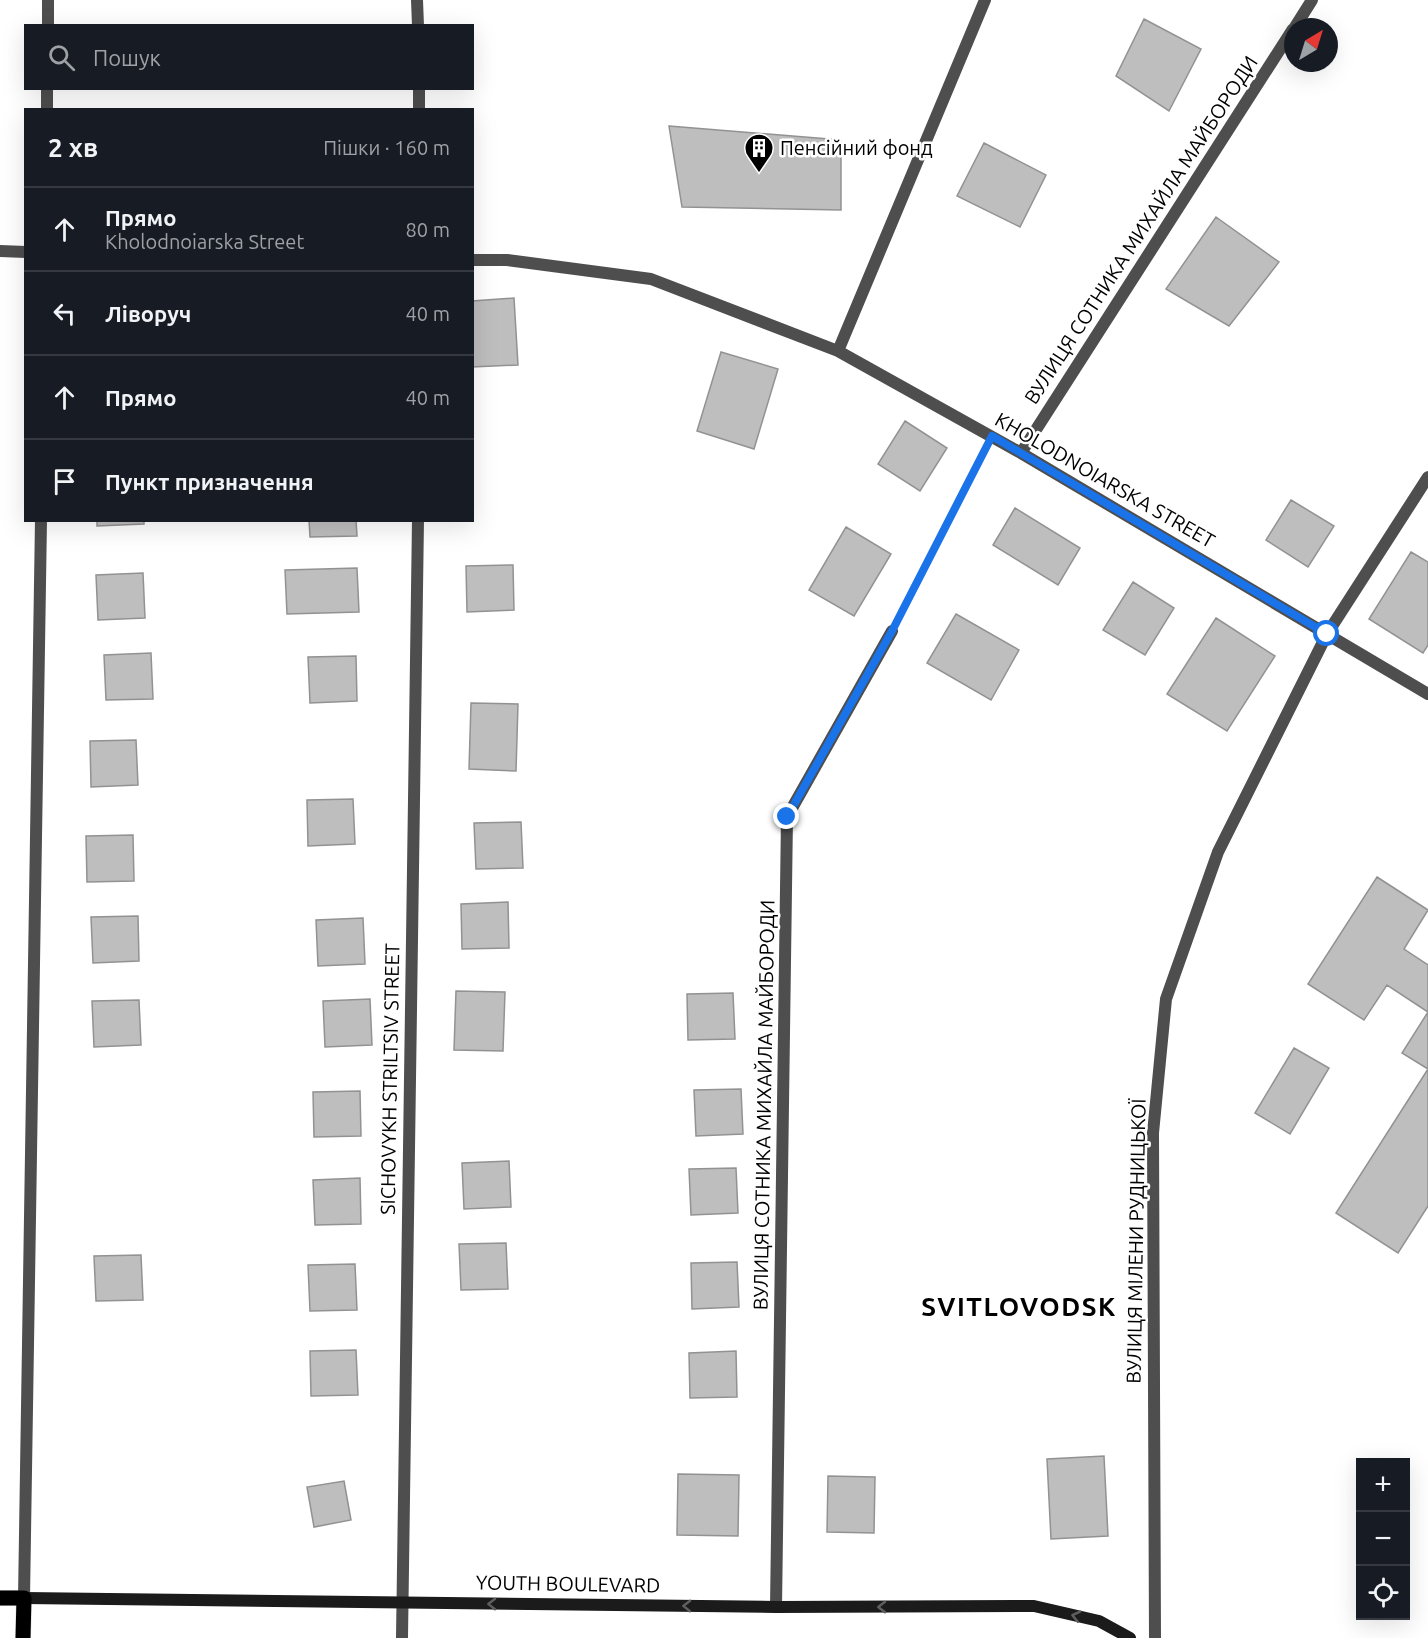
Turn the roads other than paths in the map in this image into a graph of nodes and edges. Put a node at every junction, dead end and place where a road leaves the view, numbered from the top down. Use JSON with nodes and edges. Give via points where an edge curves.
{"nodes":[{"id":1,"x":48,"y":0,"type":"edge"},
{"id":2,"x":417,"y":0,"type":"edge"},
{"id":3,"x":985,"y":0,"type":"edge"},
{"id":4,"x":1312,"y":0,"type":"edge"},
{"id":5,"x":1300,"y":18,"type":"edge"},
{"id":6,"x":48,"y":24,"type":"edge"},
{"id":7,"x":418,"y":24,"type":"edge"},
{"id":8,"x":1284,"y":44,"type":"edge"},
{"id":9,"x":47,"y":90,"type":"edge"},
{"id":10,"x":419,"y":90,"type":"edge"},
{"id":11,"x":47,"y":108,"type":"edge"},
{"id":12,"x":419,"y":108,"type":"edge"},
{"id":13,"x":0,"y":251,"type":"edge"},
{"id":14,"x":24,"y":252,"type":"edge"},
{"id":15,"x":474,"y":260,"type":"edge"},
{"id":16,"x":838,"y":351,"type":"junction"},
{"id":17,"x":1021,"y":453,"type":"junction"},
{"id":18,"x":1428,"y":477,"type":"edge"},
{"id":19,"x":41,"y":522,"type":"edge"},
{"id":20,"x":418,"y":522,"type":"edge"},
{"id":21,"x":892,"y":631,"type":"road end"},
{"id":22,"x":1327,"y":634,"type":"junction"},
{"id":23,"x":1428,"y":694,"type":"edge"},
{"id":24,"x":0,"y":1598,"type":"edge"},
{"id":25,"x":24,"y":1598,"type":"junction"},
{"id":26,"x":402,"y":1603,"type":"junction"},
{"id":27,"x":776,"y":1607,"type":"junction"},
{"id":28,"x":23,"y":1638,"type":"edge"},
{"id":29,"x":402,"y":1638,"type":"edge"},
{"id":30,"x":1130,"y":1638,"type":"edge"},
{"id":31,"x":1155,"y":1638,"type":"edge"}],
"edges":[{"from":1,"to":6,"type":"street"},
{"from":2,"to":7,"type":"street"},
{"from":3,"to":16,"type":"street"},
{"from":4,"to":5,"type":"street","name":"ВУЛИЦЯ СОТНИКА МИХАЙЛА МАЙБОРОДИ"},
{"from":8,"to":17,"type":"street","name":"ВУЛИЦЯ СОТНИКА МИХАЙЛА МАЙБОРОДИ"},
{"from":9,"to":11,"type":"street"},
{"from":10,"to":12,"type":"street"},
{"from":13,"to":14,"type":"street"},
{"from":15,"to":16,"type":"street","name":"KHOLODNOIARSKA STREET","via":[[651,279]]},
{"from":16,"to":17,"type":"street","name":"KHOLODNOIARSKA STREET"},
{"from":17,"to":22,"type":"street","name":"KHOLODNOIARSKA STREET"},
{"from":18,"to":22,"type":"street","name":"ВУЛИЦЯ МІЛЕНИ РУДНИЦЬКОЇ"},
{"from":19,"to":25,"type":"street"},
{"from":20,"to":26,"type":"street","name":"SICHOVYKH STRILTSIV STREET"},
{"from":21,"to":27,"type":"street","name":"ВУЛИЦЯ СОТНИКА МИХАЙЛА МАЙБОРОДИ","via":[[787,817]]},
{"from":22,"to":23,"type":"street","name":"KHOLODNOIARSKA STREET"},
{"from":22,"to":31,"type":"street","name":"ВУЛИЦЯ МІЛЕНИ РУДНИЦЬКОЇ","via":[[1218,852],[1166,999],[1153,1133]]},
{"from":24,"to":25,"type":"main road","name":"YOUTH BOULEVARD"},
{"from":25,"to":26,"type":"main road","name":"YOUTH BOULEVARD"},
{"from":25,"to":28,"type":"main road"},
{"from":27,"to":26,"type":"main road","name":"YOUTH BOULEVARD","one_way":true},
{"from":26,"to":29,"type":"street","name":"SICHOVYKH STRILTSIV STREET"},
{"from":30,"to":27,"type":"main road","name":"YOUTH BOULEVARD","one_way":true,"via":[[1099,1621],[1034,1606]]}]}
